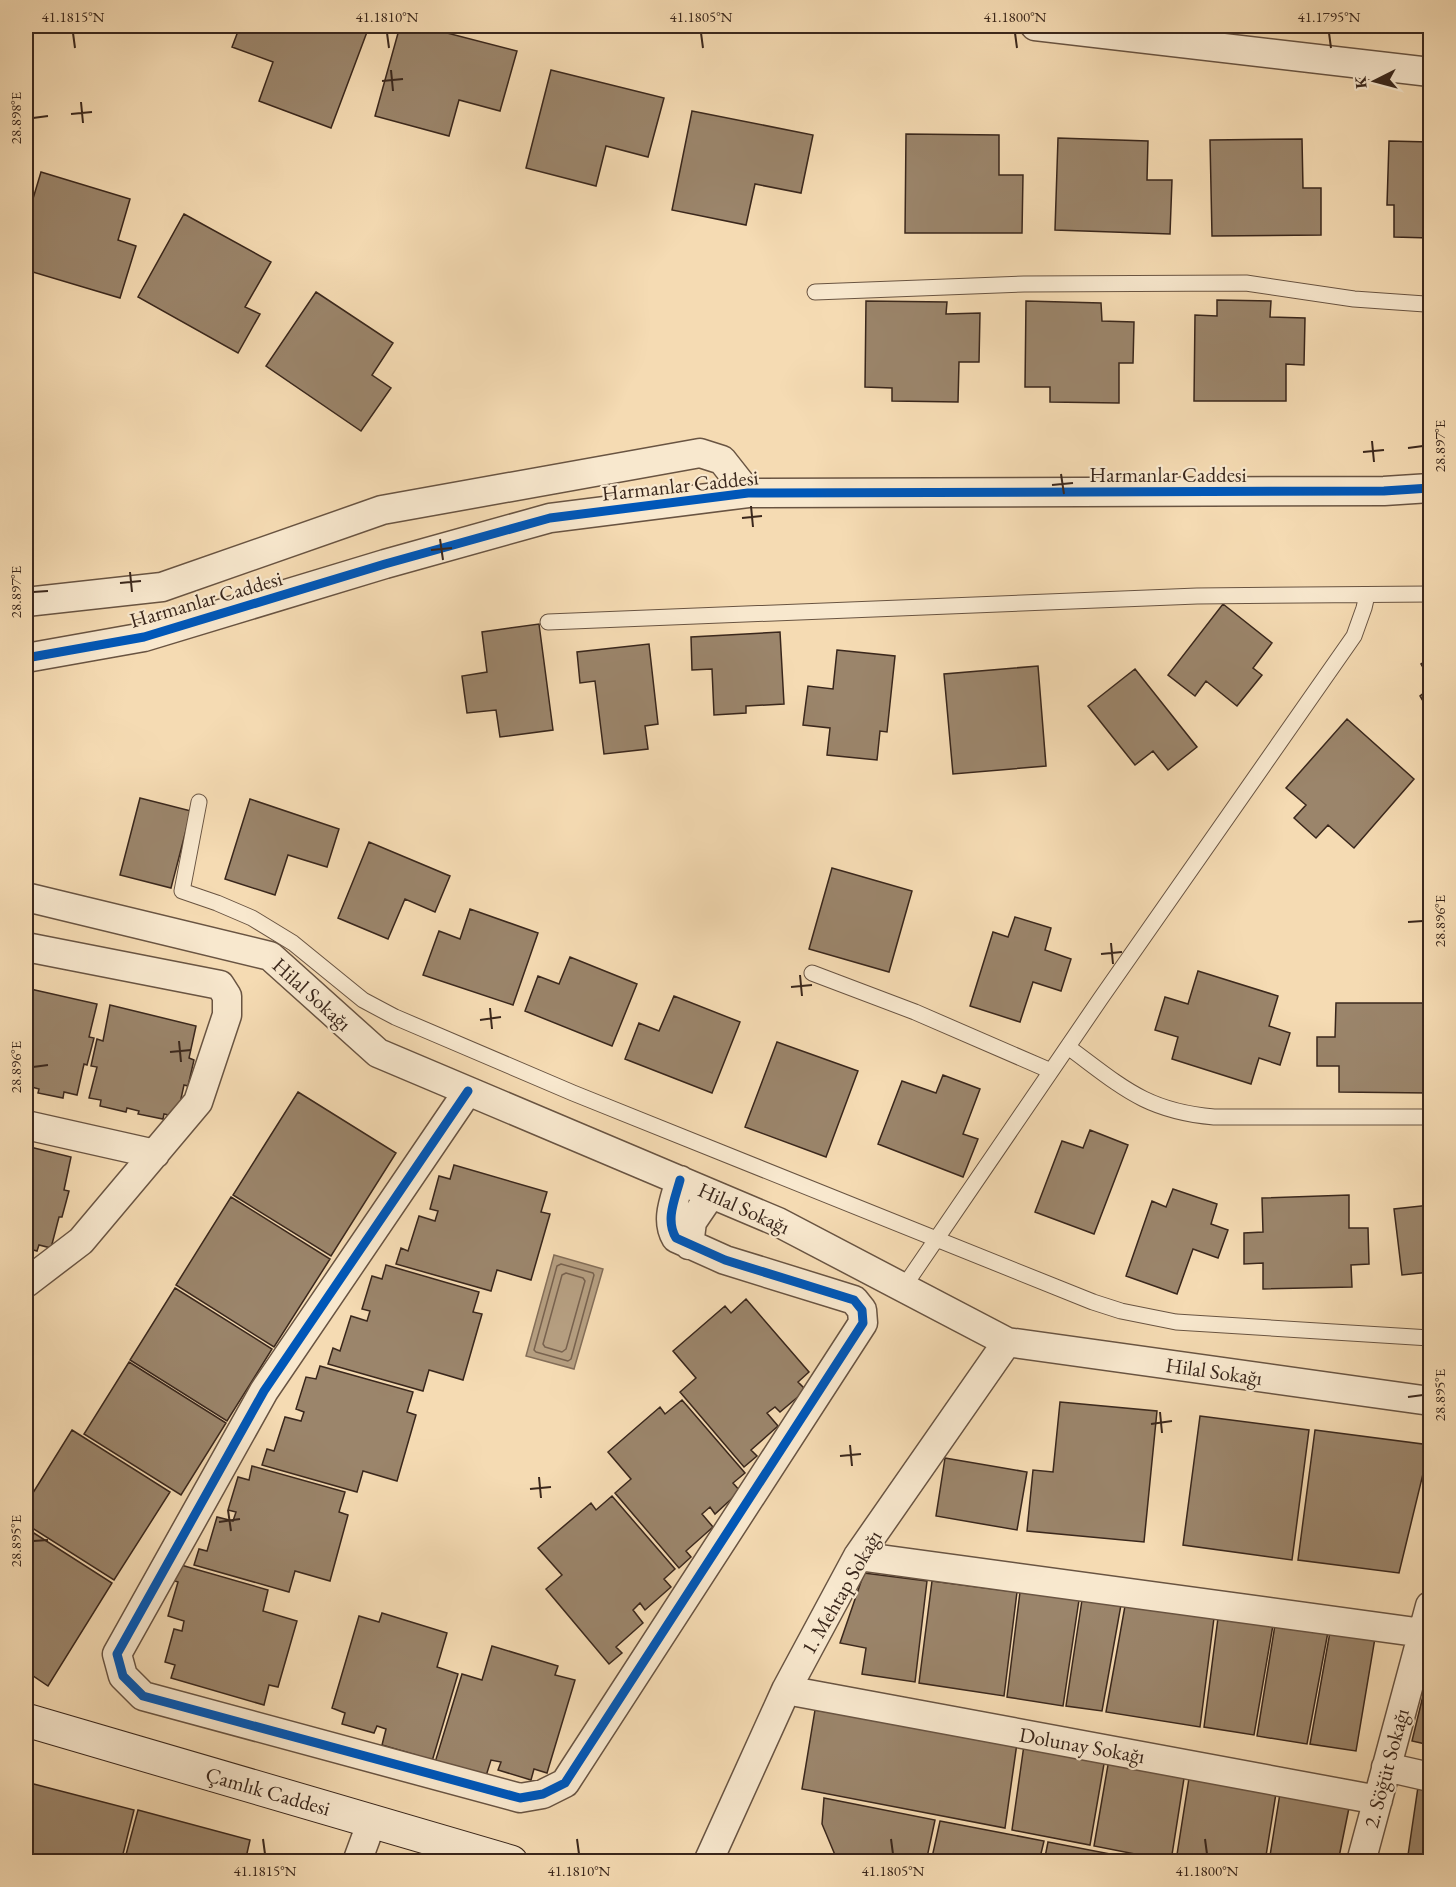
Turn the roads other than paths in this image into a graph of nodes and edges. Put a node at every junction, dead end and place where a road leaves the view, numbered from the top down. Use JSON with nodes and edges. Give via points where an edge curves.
{"nodes":[{"id":1,"x":1035,"y":26,"type":"edge"},
{"id":2,"x":1431,"y":72,"type":"edge"},
{"id":3,"x":815,"y":292,"type":"dead end"},
{"id":4,"x":1431,"y":302,"type":"edge"},
{"id":5,"x":1431,"y":488,"type":"edge"},
{"id":6,"x":748,"y":493,"type":"junction"},
{"id":7,"x":1431,"y":594,"type":"edge"},
{"id":8,"x":1367,"y":595,"type":"junction"},
{"id":9,"x":26,"y":602,"type":"edge"},
{"id":10,"x":548,"y":622,"type":"dead end"},
{"id":11,"x":26,"y":658,"type":"edge"},
{"id":12,"x":199,"y":802,"type":"dead end"},
{"id":13,"x":26,"y":897,"type":"edge"},
{"id":14,"x":26,"y":947,"type":"edge"},
{"id":15,"x":812,"y":973,"type":"dead end"},
{"id":16,"x":1068,"y":1047,"type":"junction"},
{"id":17,"x":1051,"y":1071,"type":"junction"},
{"id":18,"x":468,"y":1091,"type":"junction"},
{"id":19,"x":1431,"y":1116,"type":"edge"},
{"id":20,"x":26,"y":1125,"type":"edge"},
{"id":21,"x":155,"y":1154,"type":"junction"},
{"id":22,"x":680,"y":1180,"type":"junction"},
{"id":23,"x":711,"y":1194,"type":"junction"},
{"id":24,"x":936,"y":1240,"type":"junction"},
{"id":25,"x":688,"y":1245,"type":"junction"},
{"id":26,"x":26,"y":1283,"type":"edge"},
{"id":27,"x":903,"y":1288,"type":"junction"},
{"id":28,"x":1430,"y":1338,"type":"edge"},
{"id":29,"x":1007,"y":1342,"type":"junction"},
{"id":30,"x":1431,"y":1401,"type":"edge"},
{"id":31,"x":858,"y":1556,"type":"junction"},
{"id":32,"x":1427,"y":1619,"type":"edge"},
{"id":33,"x":786,"y":1690,"type":"junction"},
{"id":34,"x":26,"y":1720,"type":"edge"},
{"id":35,"x":1386,"y":1767,"type":"junction"},
{"id":36,"x":1431,"y":1776,"type":"edge"},
{"id":37,"x":1378,"y":1800,"type":"junction"},
{"id":38,"x":372,"y":1821,"type":"junction"},
{"id":39,"x":357,"y":1862,"type":"edge"},
{"id":40,"x":511,"y":1862,"type":"edge"},
{"id":41,"x":708,"y":1862,"type":"edge"},
{"id":42,"x":1361,"y":1862,"type":"edge"}],
"edges":[{"from":1,"to":2,"type":"street"},
{"from":3,"to":4,"type":"lane","via":[[1024,284],[1246,283],[1354,299]]},
{"from":5,"to":6,"type":"street","name":"Harmanlar Caddesi"},
{"from":6,"to":9,"type":"street","via":[[722,460],[700,453],[382,510],[162,587]]},
{"from":6,"to":11,"type":"street","name":"Harmanlar Caddesi","via":[[550,518],[144,638]]},
{"from":7,"to":8,"type":"lane"},
{"from":8,"to":10,"type":"lane","via":[[1197,596]]},
{"from":8,"to":16,"type":"lane","via":[[1354,636]]},
{"from":12,"to":24,"type":"lane","via":[[182,891],[252,918],[292,943],[363,1000],[562,1089]]},
{"from":13,"to":18,"type":"street","name":"Hilal Sokağı","via":[[270,956],[378,1053]]},
{"from":14,"to":21,"type":"street","via":[[220,985],[226,996],[227,1015],[198,1102]]},
{"from":15,"to":17,"type":"lane"},
{"from":16,"to":17,"type":"lane"},
{"from":16,"to":19,"type":"lane","via":[[1132,1094],[1168,1110],[1191,1115]]},
{"from":17,"to":24,"type":"lane"},
{"from":18,"to":22,"type":"street","name":"Hilal Sokağı"},
{"from":18,"to":25,"type":"street","via":[[264,1391],[117,1654],[123,1676],[143,1696],[520,1798],[543,1794],[566,1783],[863,1323],[862,1310],[854,1300]]},
{"from":20,"to":21,"type":"street"},
{"from":21,"to":26,"type":"street","via":[[81,1241]]},
{"from":22,"to":23,"type":"street","name":"Hilal Sokağı"},
{"from":22,"to":25,"type":"street","via":[[671,1231]]},
{"from":23,"to":25,"type":"street","via":[[692,1222]]},
{"from":23,"to":27,"type":"street","name":"Hilal Sokağı","via":[[778,1222]]},
{"from":24,"to":27,"type":"lane"},
{"from":24,"to":28,"type":"lane","via":[[1066,1293],[1149,1318]]},
{"from":27,"to":29,"type":"street","name":"Hilal Sokağı"},
{"from":29,"to":30,"type":"street","name":"Hilal Sokağı"},
{"from":29,"to":31,"type":"street","name":"1. Mehtap Sokağı"},
{"from":31,"to":32,"type":"street"},
{"from":31,"to":33,"type":"street","name":"1. Mehtap Sokağı"},
{"from":32,"to":35,"type":"street","name":"2. Söğüt Sokağı"},
{"from":33,"to":37,"type":"street","name":"Dolunay Sokağı"},
{"from":33,"to":41,"type":"street","name":"1. Mehtap Sokağı"},
{"from":34,"to":38,"type":"main road","name":"Çamlık Caddesi"},
{"from":35,"to":36,"type":"street"},
{"from":35,"to":37,"type":"street","name":"2. Söğüt Sokağı"},
{"from":37,"to":42,"type":"street","name":"2. Söğüt Sokağı"},
{"from":38,"to":39,"type":"street"},
{"from":38,"to":40,"type":"main road","name":"Çamlık Caddesi"}]}
